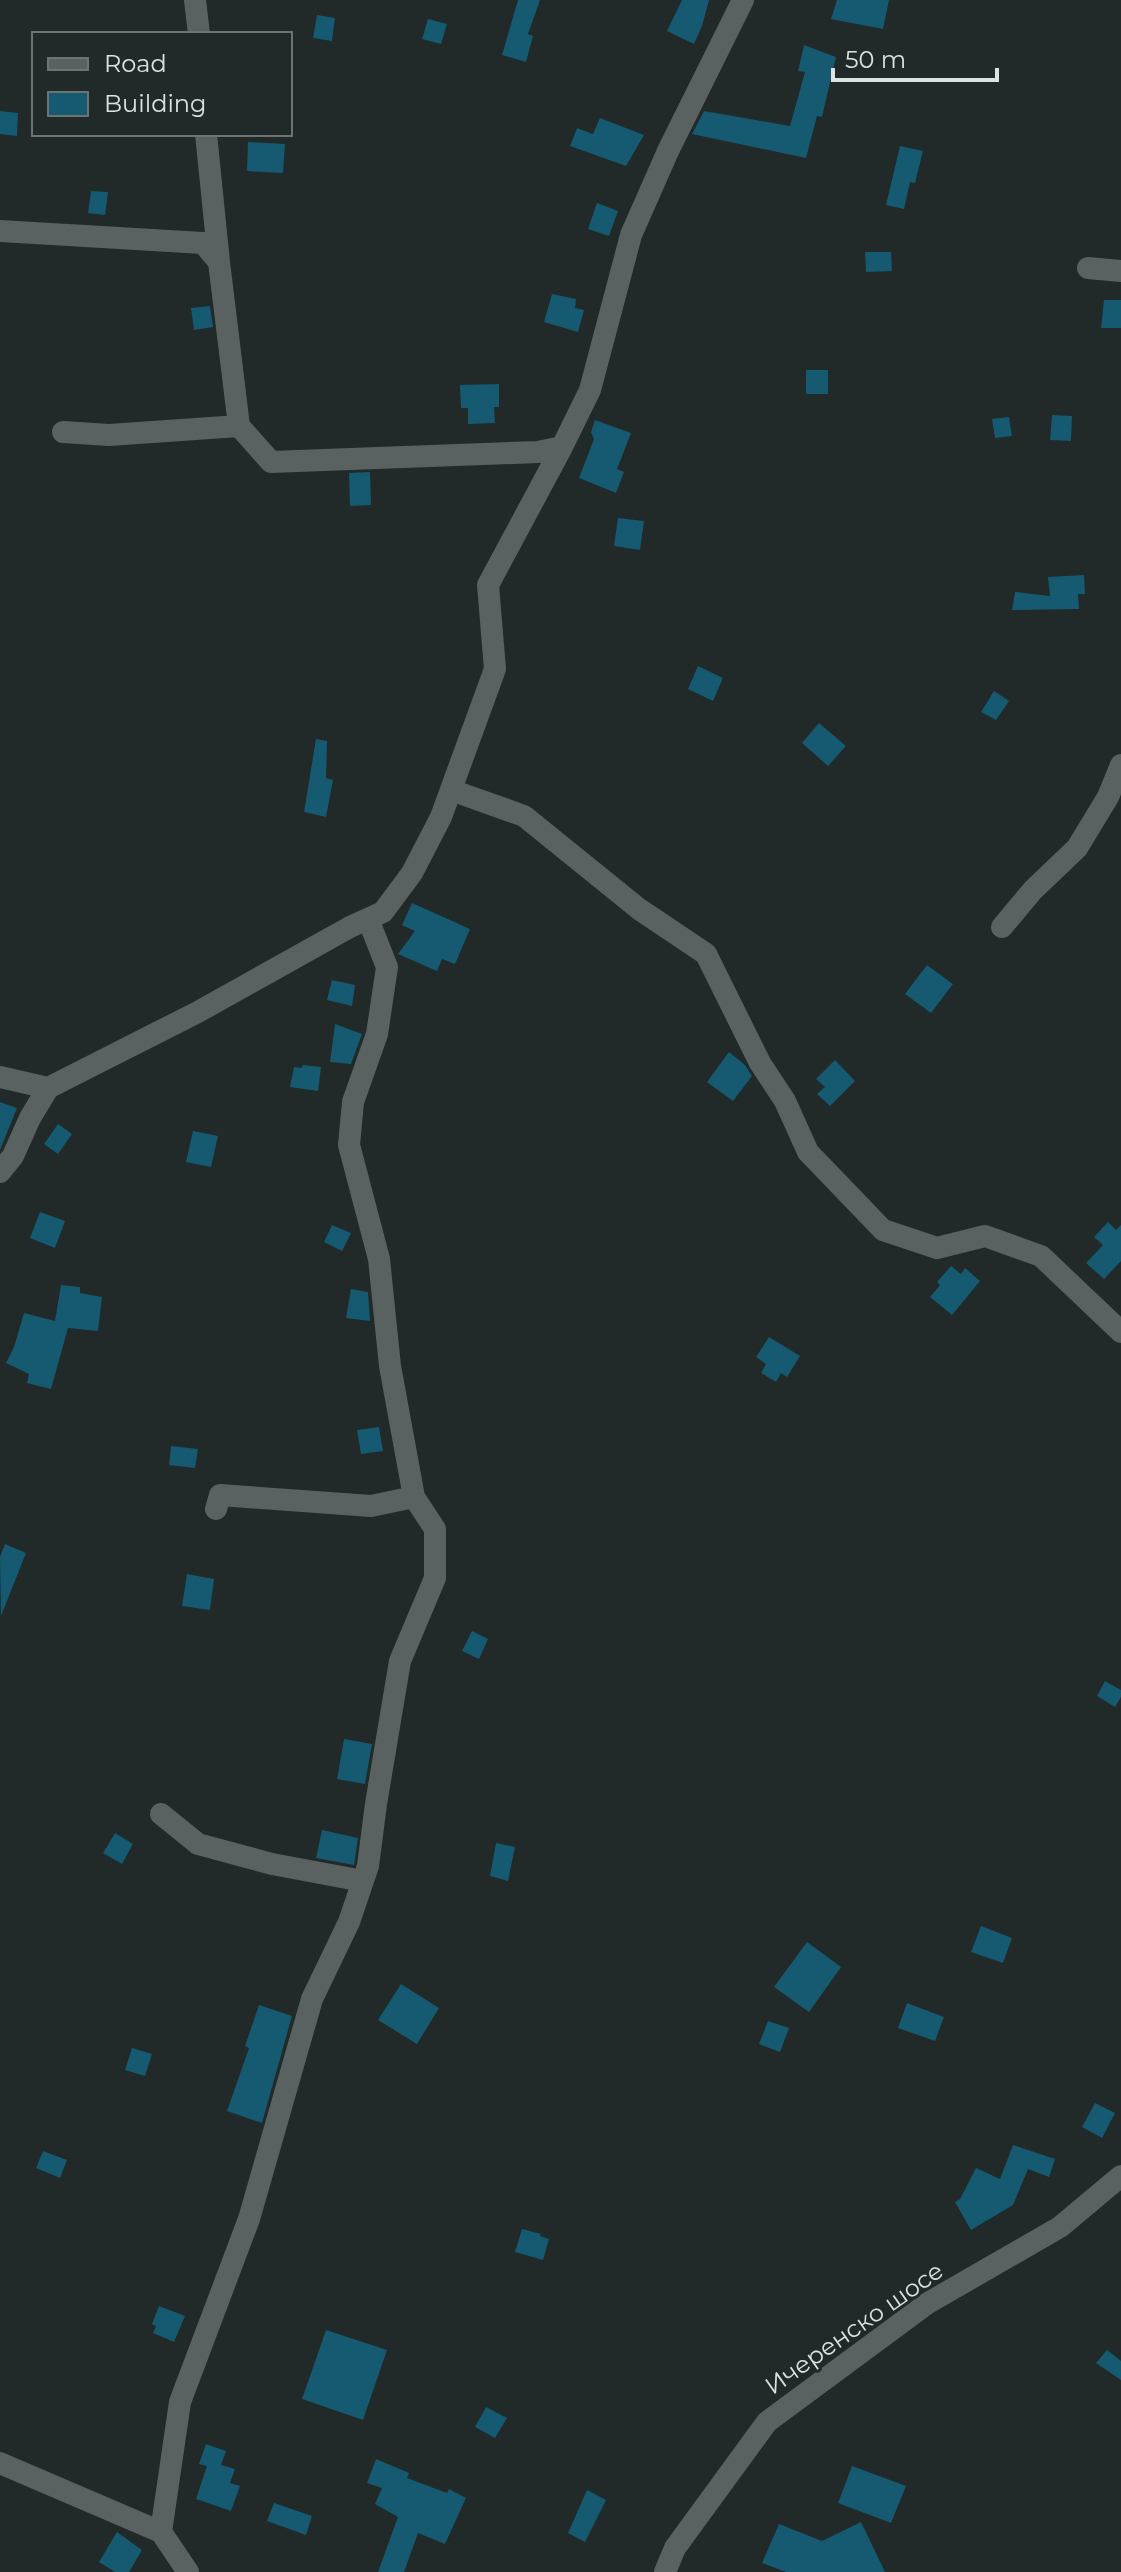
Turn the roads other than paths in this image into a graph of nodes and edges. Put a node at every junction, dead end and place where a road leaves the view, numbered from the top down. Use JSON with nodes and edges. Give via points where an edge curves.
{"nodes":[{"id":1,"x":195,"y":0,"type":"edge"},
{"id":2,"x":743,"y":0,"type":"edge"},
{"id":3,"x":199,"y":32,"type":"edge"},
{"id":4,"x":206,"y":136,"type":"edge"},
{"id":5,"x":0,"y":231,"type":"edge"},
{"id":6,"x":219,"y":262,"type":"junction"},
{"id":7,"x":1088,"y":268,"type":"dead end"},
{"id":8,"x":1121,"y":271,"type":"edge"},
{"id":9,"x":239,"y":426,"type":"junction"},
{"id":10,"x":63,"y":432,"type":"dead end"},
{"id":11,"x":562,"y":447,"type":"junction"},
{"id":12,"x":1121,"y":765,"type":"edge"},
{"id":13,"x":451,"y":790,"type":"junction"},
{"id":14,"x":368,"y":919,"type":"junction"},
{"id":15,"x":1002,"y":927,"type":"dead end"},
{"id":16,"x":0,"y":1077,"type":"edge"},
{"id":17,"x":48,"y":1088,"type":"junction"},
{"id":18,"x":0,"y":1172,"type":"edge"},
{"id":19,"x":1121,"y":1332,"type":"edge"},
{"id":20,"x":414,"y":1497,"type":"junction"},
{"id":21,"x":216,"y":1509,"type":"dead end"},
{"id":22,"x":161,"y":1814,"type":"dead end"},
{"id":23,"x":363,"y":1881,"type":"junction"},
{"id":24,"x":1121,"y":2176,"type":"edge"},
{"id":25,"x":0,"y":2463,"type":"edge"},
{"id":26,"x":161,"y":2532,"type":"junction"},
{"id":27,"x":188,"y":2572,"type":"edge"},
{"id":28,"x":665,"y":2572,"type":"edge"}],
"edges":[{"from":1,"to":3,"type":"street"},
{"from":2,"to":11,"type":"street","via":[[631,235],[590,390]]},
{"from":4,"to":6,"type":"street"},
{"from":5,"to":6,"type":"street","via":[[203,243]]},
{"from":6,"to":9,"type":"street"},
{"from":7,"to":8,"type":"street"},
{"from":9,"to":10,"type":"street","via":[[109,435]]},
{"from":9,"to":11,"type":"street","via":[[271,462]]},
{"from":11,"to":13,"type":"street","via":[[488,585],[495,669]]},
{"from":12,"to":15,"type":"street","via":[[1077,848]]},
{"from":13,"to":14,"type":"street","via":[[412,873],[383,912]]},
{"from":13,"to":19,"type":"street","via":[[524,816],[639,909],[706,954],[808,1152],[883,1230],[937,1248],[985,1236],[1041,1256]]},
{"from":14,"to":17,"type":"street"},
{"from":14,"to":20,"type":"street","via":[[387,967],[377,1034],[353,1102],[349,1145],[379,1259],[390,1366]]},
{"from":16,"to":17,"type":"street"},
{"from":17,"to":18,"type":"street"},
{"from":20,"to":21,"type":"street","via":[[371,1506],[220,1495]]},
{"from":20,"to":23,"type":"street","via":[[435,1529],[435,1578],[400,1661]]},
{"from":22,"to":23,"type":"street","via":[[198,1844]]},
{"from":23,"to":26,"type":"street","via":[[312,1999],[249,2219],[180,2402]]},
{"from":24,"to":28,"type":"street","name":"Ичеренско шосе","via":[[1060,2227],[928,2303],[767,2422],[675,2548]]},
{"from":25,"to":26,"type":"street"},
{"from":26,"to":27,"type":"street"}]}
